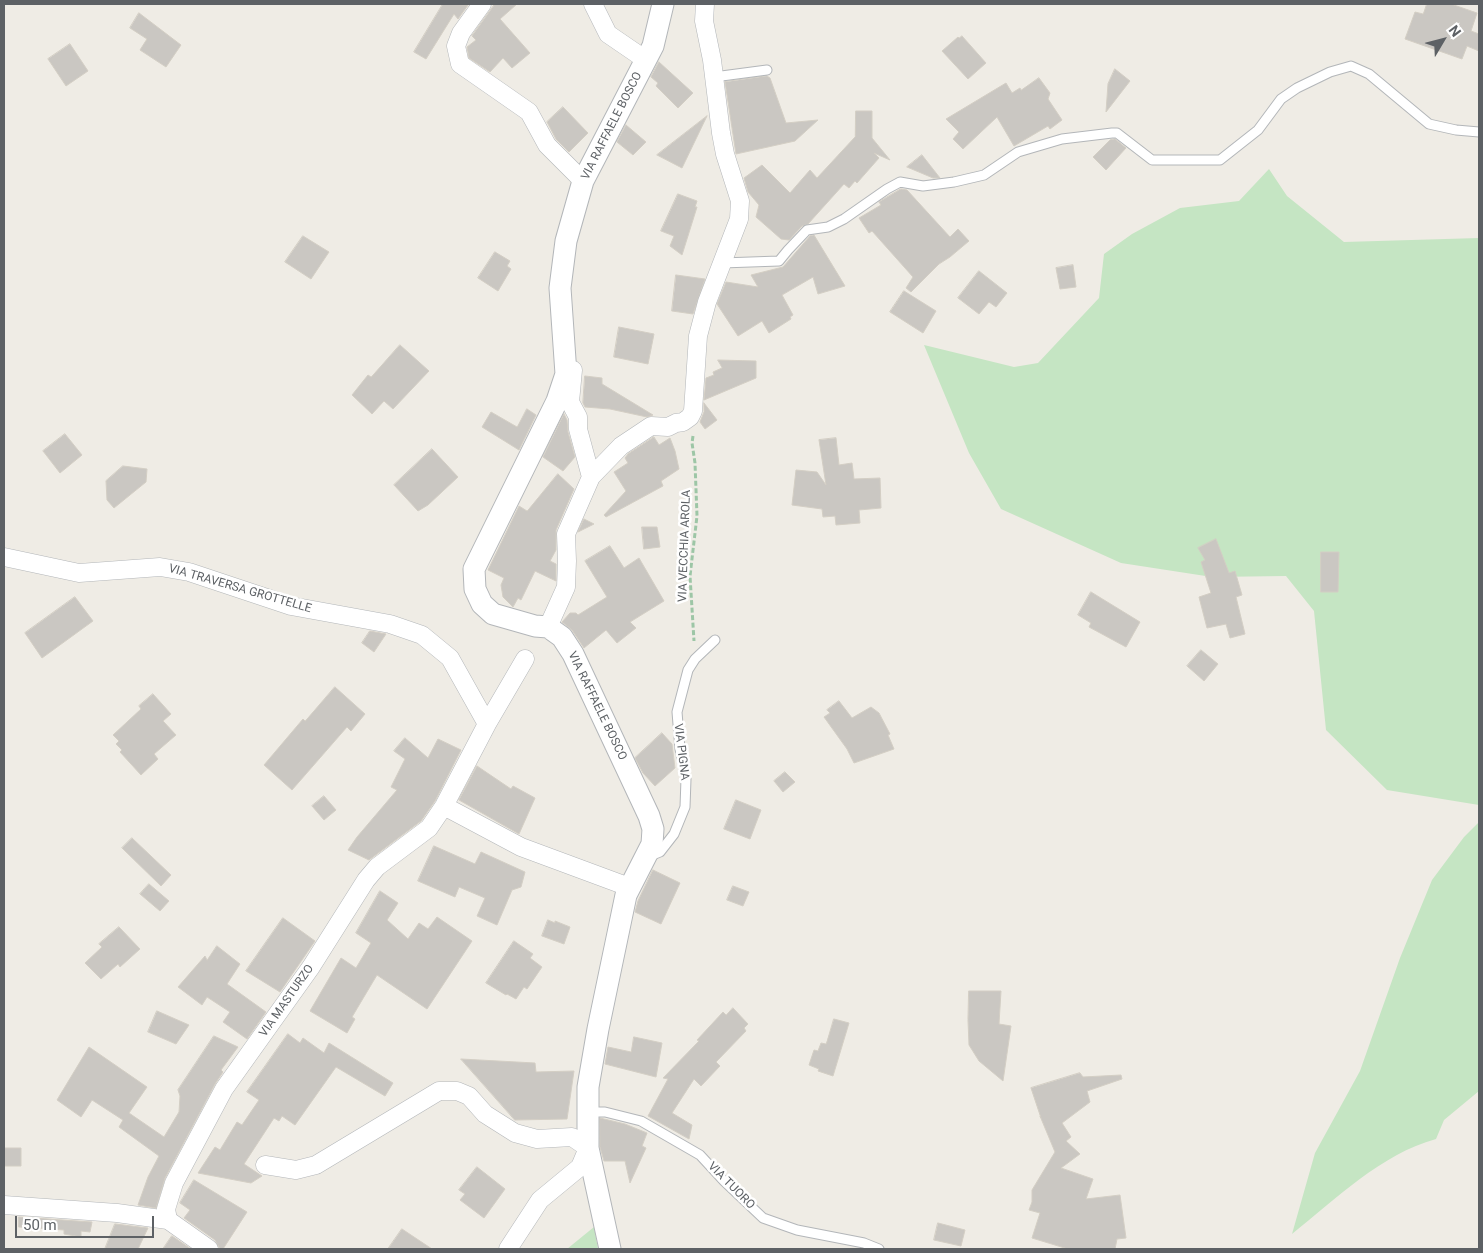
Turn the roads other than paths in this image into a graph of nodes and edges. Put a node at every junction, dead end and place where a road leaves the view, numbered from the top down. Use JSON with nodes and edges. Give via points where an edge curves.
{"nodes":[{"id":1,"x":482,"y":4,"type":"edge"},
{"id":2,"x":594,"y":4,"type":"edge"},
{"id":3,"x":663,"y":4,"type":"edge"},
{"id":4,"x":706,"y":4,"type":"edge"},
{"id":5,"x":646,"y":60,"type":"junction"},
{"id":6,"x":767,"y":70,"type":"dead end"},
{"id":7,"x":714,"y":77,"type":"junction"},
{"id":8,"x":1479,"y":132,"type":"edge"},
{"id":9,"x":583,"y":181,"type":"junction"},
{"id":10,"x":722,"y":263,"type":"junction"},
{"id":11,"x":560,"y":288,"type":"junction"},
{"id":12,"x":591,"y":477,"type":"junction"},
{"id":13,"x":4,"y":557,"type":"edge"},
{"id":14,"x":548,"y":627,"type":"junction"},
{"id":15,"x":715,"y":640,"type":"dead end"},
{"id":16,"x":525,"y":659,"type":"dead end"},
{"id":17,"x":487,"y":724,"type":"junction"},
{"id":18,"x":444,"y":806,"type":"junction"},
{"id":19,"x":645,"y":858,"type":"junction"},
{"id":20,"x":629,"y":888,"type":"junction"},
{"id":21,"x":588,"y":1112,"type":"junction"},
{"id":22,"x":588,"y":1148,"type":"junction"},
{"id":23,"x":265,"y":1165,"type":"dead end"},
{"id":24,"x":4,"y":1205,"type":"edge"},
{"id":25,"x":168,"y":1220,"type":"junction"},
{"id":26,"x":209,"y":1249,"type":"edge"},
{"id":27,"x":508,"y":1249,"type":"edge"},
{"id":28,"x":610,"y":1249,"type":"edge"},
{"id":29,"x":879,"y":1249,"type":"edge"}],
"edges":[{"from":1,"to":9,"type":"street","via":[[461,33],[456,46],[460,64],[529,112],[547,145]]},
{"from":2,"to":5,"type":"street","via":[[608,34]]},
{"from":3,"to":5,"type":"street","name":"VIA RAFFAELE BOSCO","via":[[653,46]]},
{"from":4,"to":7,"type":"street","via":[[704,21]]},
{"from":5,"to":9,"type":"street","name":"VIA RAFFAELE BOSCO"},
{"from":6,"to":7,"type":"lane"},
{"from":7,"to":10,"type":"street","via":[[723,147],[740,201],[739,219]]},
{"from":8,"to":10,"type":"lane","via":[[1428,124],[1369,74],[1351,66],[1330,72],[1281,99],[1258,130],[1220,160],[1152,160],[1117,133],[1062,139],[1018,152],[984,175],[923,186],[900,182],[844,219],[828,227],[807,230],[779,261]]},
{"from":9,"to":11,"type":"street","name":"VIA RAFFAELE BOSCO","via":[[566,241]]},
{"from":10,"to":12,"type":"street","via":[[698,336],[695,392],[690,417],[668,427],[651,426],[621,446]]},
{"from":11,"to":12,"type":"street","via":[[569,321],[573,369],[570,402],[578,417],[579,436]]},
{"from":11,"to":14,"type":"street","name":"VIA RAFFAELE BOSCO","via":[[566,374],[557,400],[474,569],[475,589],[482,604],[493,614]]},
{"from":12,"to":14,"type":"street","via":[[566,534],[566,587]]},
{"from":13,"to":17,"type":"street","name":"VIA TRAVERSA GROTTELLE","via":[[79,573],[160,567],[189,572],[291,606],[390,624],[422,635],[450,658]]},
{"from":14,"to":19,"type":"street","name":"VIA RAFFAELE BOSCO","via":[[562,637],[573,654],[649,816],[653,829],[652,844]]},
{"from":15,"to":19,"type":"lane","name":"VIA PIGNA","via":[[688,670],[677,712],[686,779],[685,807],[674,834],[660,852]]},
{"from":16,"to":17,"type":"street"},
{"from":17,"to":18,"type":"street"},
{"from":18,"to":20,"type":"street","via":[[521,847]]},
{"from":18,"to":25,"type":"street","name":"VIA MASTURZO","via":[[429,828],[377,867],[366,880],[312,967],[224,1089],[174,1183],[166,1209]]},
{"from":19,"to":20,"type":"street","name":"VIA RAFFAELE BOSCO"},
{"from":20,"to":21,"type":"street","name":"VIA RAFFAELE BOSCO","via":[[598,1029],[588,1087]]},
{"from":21,"to":22,"type":"street","name":"VIA RAFFAELE BOSCO"},
{"from":21,"to":29,"type":"lane","name":"VIA TUORO","via":[[604,1112],[641,1121],[700,1155],[763,1218],[797,1230]]},
{"from":22,"to":23,"type":"street","via":[[572,1136],[537,1139],[515,1133],[485,1114],[469,1096],[457,1091],[439,1091],[316,1165],[296,1170]]},
{"from":22,"to":27,"type":"street","via":[[580,1167],[540,1200]]},
{"from":22,"to":28,"type":"street","name":"VIA RAFFAELE BOSCO"},
{"from":24,"to":25,"type":"street"},
{"from":25,"to":26,"type":"street"}]}
